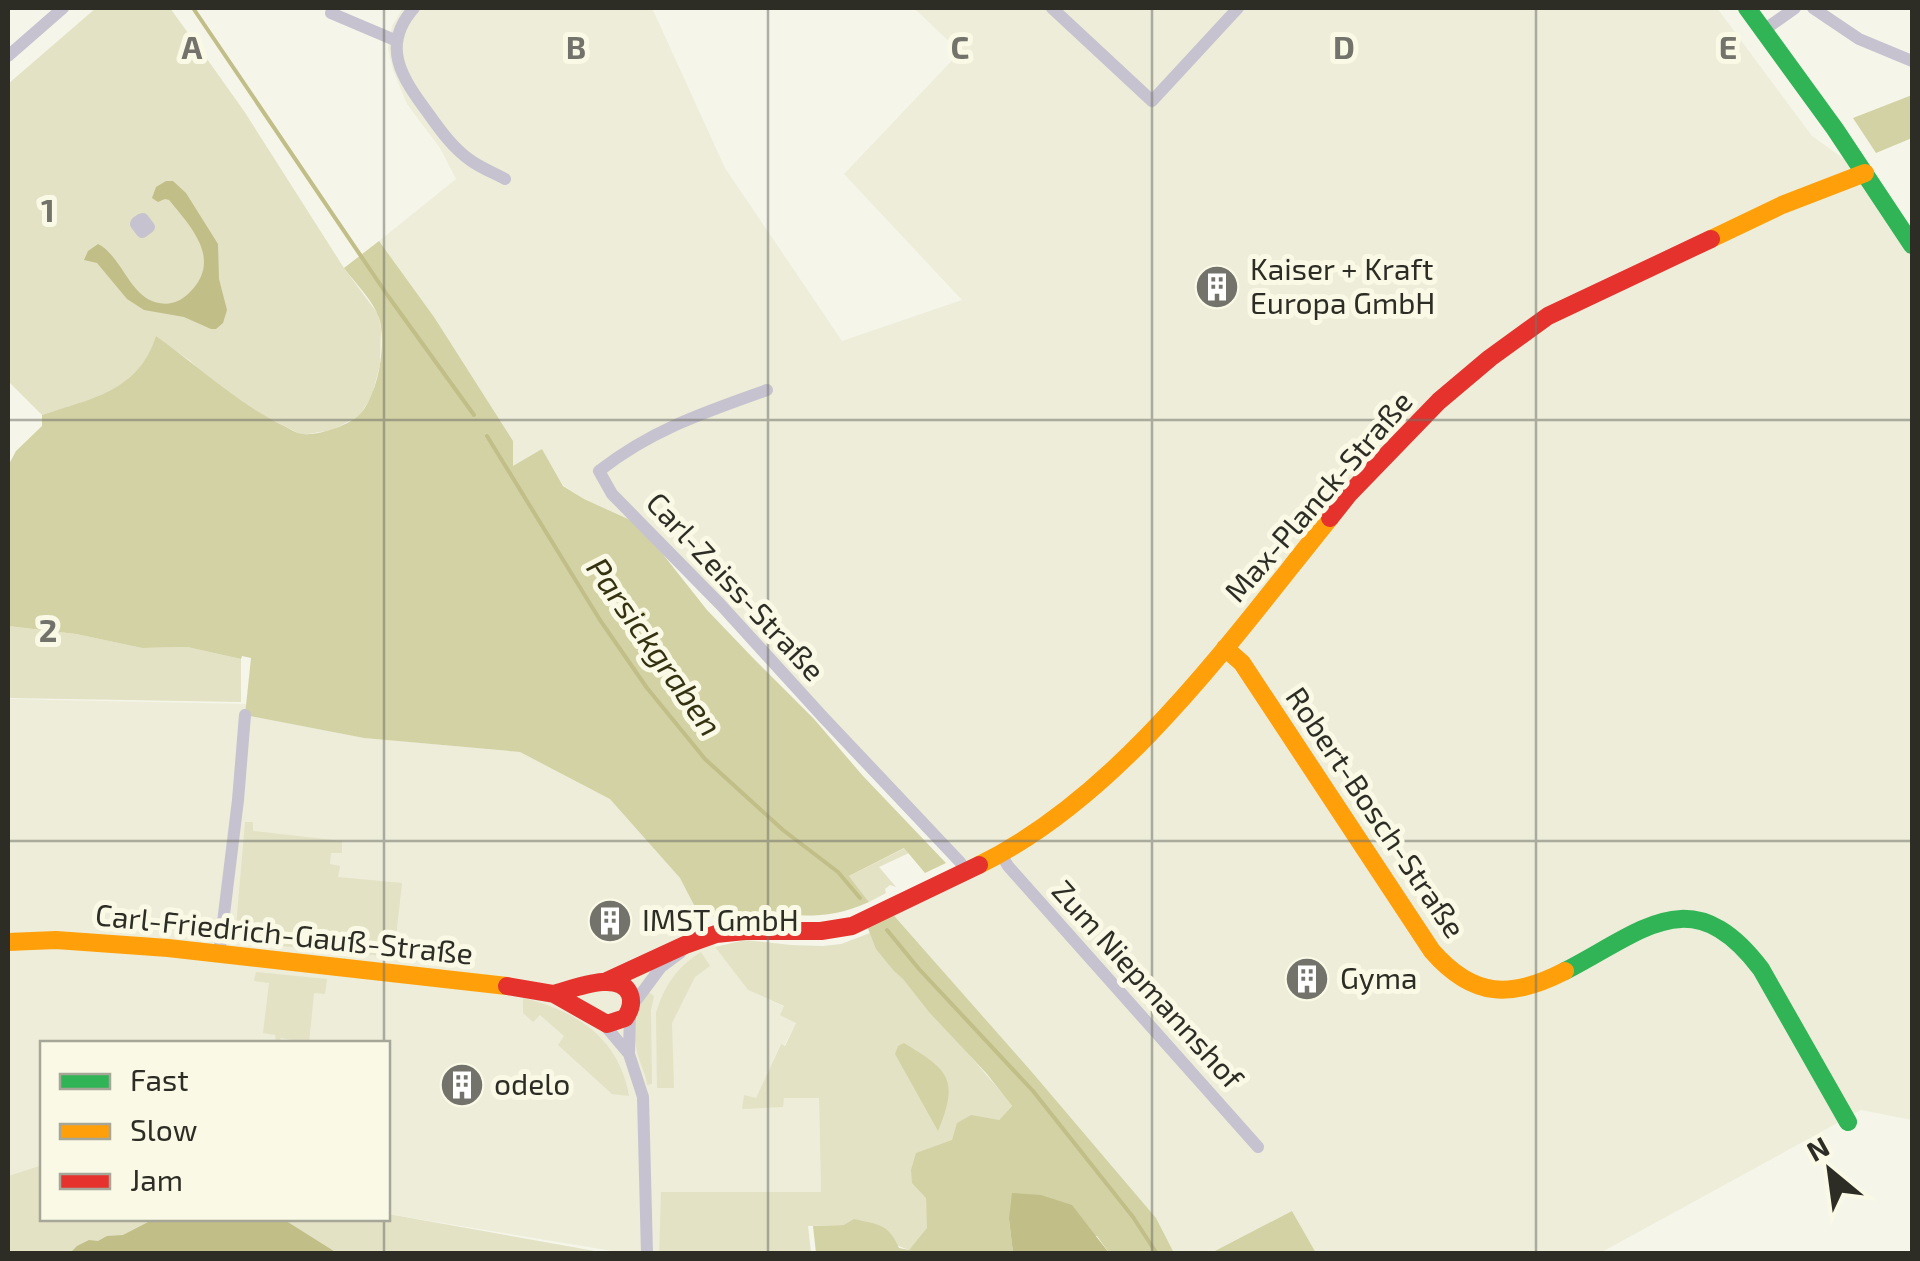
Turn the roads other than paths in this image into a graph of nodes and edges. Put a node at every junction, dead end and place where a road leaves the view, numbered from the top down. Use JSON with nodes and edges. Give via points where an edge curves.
{"nodes":[{"id":1,"x":63,"y":8,"type":"edge"},
{"id":2,"x":414,"y":8,"type":"edge"},
{"id":3,"x":1052,"y":8,"type":"edge"},
{"id":4,"x":1238,"y":8,"type":"edge"},
{"id":5,"x":1747,"y":8,"type":"edge"},
{"id":6,"x":1795,"y":8,"type":"edge"},
{"id":7,"x":1813,"y":8,"type":"edge"},
{"id":8,"x":331,"y":13,"type":"dead end"},
{"id":9,"x":1764,"y":30,"type":"junction"},
{"id":10,"x":397,"y":41,"type":"junction"},
{"id":11,"x":8,"y":56,"type":"edge"},
{"id":12,"x":1912,"y":60,"type":"edge"},
{"id":13,"x":1865,"y":173,"type":"junction"},
{"id":14,"x":505,"y":179,"type":"dead end"},
{"id":15,"x":1912,"y":245,"type":"edge"},
{"id":16,"x":767,"y":390,"type":"dead end"},
{"id":17,"x":1225,"y":648,"type":"junction"},
{"id":18,"x":245,"y":715,"type":"dead end"},
{"id":19,"x":1001,"y":854,"type":"junction"},
{"id":20,"x":966,"y":872,"type":"junction"},
{"id":21,"x":915,"y":897,"type":"joint"},
{"id":22,"x":8,"y":942,"type":"edge"},
{"id":23,"x":694,"y":943,"type":"junction"},
{"id":24,"x":220,"y":955,"type":"junction"},
{"id":25,"x":604,"y":982,"type":"junction"},
{"id":26,"x":554,"y":994,"type":"junction"},
{"id":27,"x":631,"y":1009,"type":"junction"},
{"id":28,"x":597,"y":1018,"type":"junction"},
{"id":29,"x":629,"y":1054,"type":"junction"},
{"id":30,"x":1848,"y":1122,"type":"dead end"},
{"id":31,"x":1258,"y":1147,"type":"dead end"},
{"id":32,"x":647,"y":1254,"type":"edge"}],
"edges":[{"from":1,"to":11,"type":"street"},
{"from":2,"to":10,"type":"street"},
{"from":3,"to":4,"type":"street","via":[[1152,101]]},
{"from":5,"to":9,"type":"street"},
{"from":6,"to":9,"type":"street"},
{"from":7,"to":12,"type":"street","via":[[1859,39]]},
{"from":8,"to":10,"type":"street"},
{"from":9,"to":13,"type":"street"},
{"from":10,"to":14,"type":"street","via":[[407,84],[445,137]]},
{"from":13,"to":15,"type":"street"},
{"from":13,"to":17,"type":"street","name":"Max-Planck-Straße","via":[[1548,316],[1490,358],[1350,494]]},
{"from":16,"to":20,"type":"street","name":"Carl-Zeiss-Straße","via":[[687,418],[598,471],[612,494]]},
{"from":17,"to":19,"type":"street","name":"Max-Planck-Straße","via":[[1078,802]]},
{"from":17,"to":30,"type":"street","name":"Robert-Bosch-Straße","via":[[1242,663],[1432,952],[1455,976],[1510,992],[1534,987],[1646,927],[1703,920],[1730,934],[1761,969]]},
{"from":18,"to":24,"type":"street"},
{"from":19,"to":20,"type":"street","name":"Max-Planck-Straße"},
{"from":19,"to":31,"type":"street","name":"Zum Niepmannshof"},
{"from":20,"to":21,"type":"street","name":"Max-Planck-Straße"},
{"from":21,"to":23,"type":"street","name":"Carl-Friedrich-Gauß-Straße","via":[[828,933],[728,932]]},
{"from":22,"to":24,"type":"street","name":"Carl-Friedrich-Gauß-Straße"},
{"from":23,"to":25,"type":"street","name":"Carl-Friedrich-Gauß-Straße"},
{"from":23,"to":27,"type":"street","name":"Carl-Friedrich-Gauß-Straße","via":[[661,968]]},
{"from":24,"to":26,"type":"street","name":"Carl-Friedrich-Gauß-Straße","via":[[409,972]]},
{"from":25,"to":26,"type":"street","name":"Carl-Friedrich-Gauß-Straße"},
{"from":25,"to":27,"type":"street","via":[[626,987]]},
{"from":25,"to":28,"type":"street","via":[[589,998]]},
{"from":26,"to":28,"type":"street","name":"Carl-Friedrich-Gauß-Straße"},
{"from":27,"to":28,"type":"street","via":[[620,1022]]},
{"from":27,"to":29,"type":"street","name":"Carl-Friedrich-Gauß-Straße"},
{"from":28,"to":29,"type":"street","name":"Carl-Friedrich-Gauß-Straße"},
{"from":29,"to":32,"type":"street","name":"Carl-Friedrich-Gauß-Straße","via":[[643,1097]]}]}
